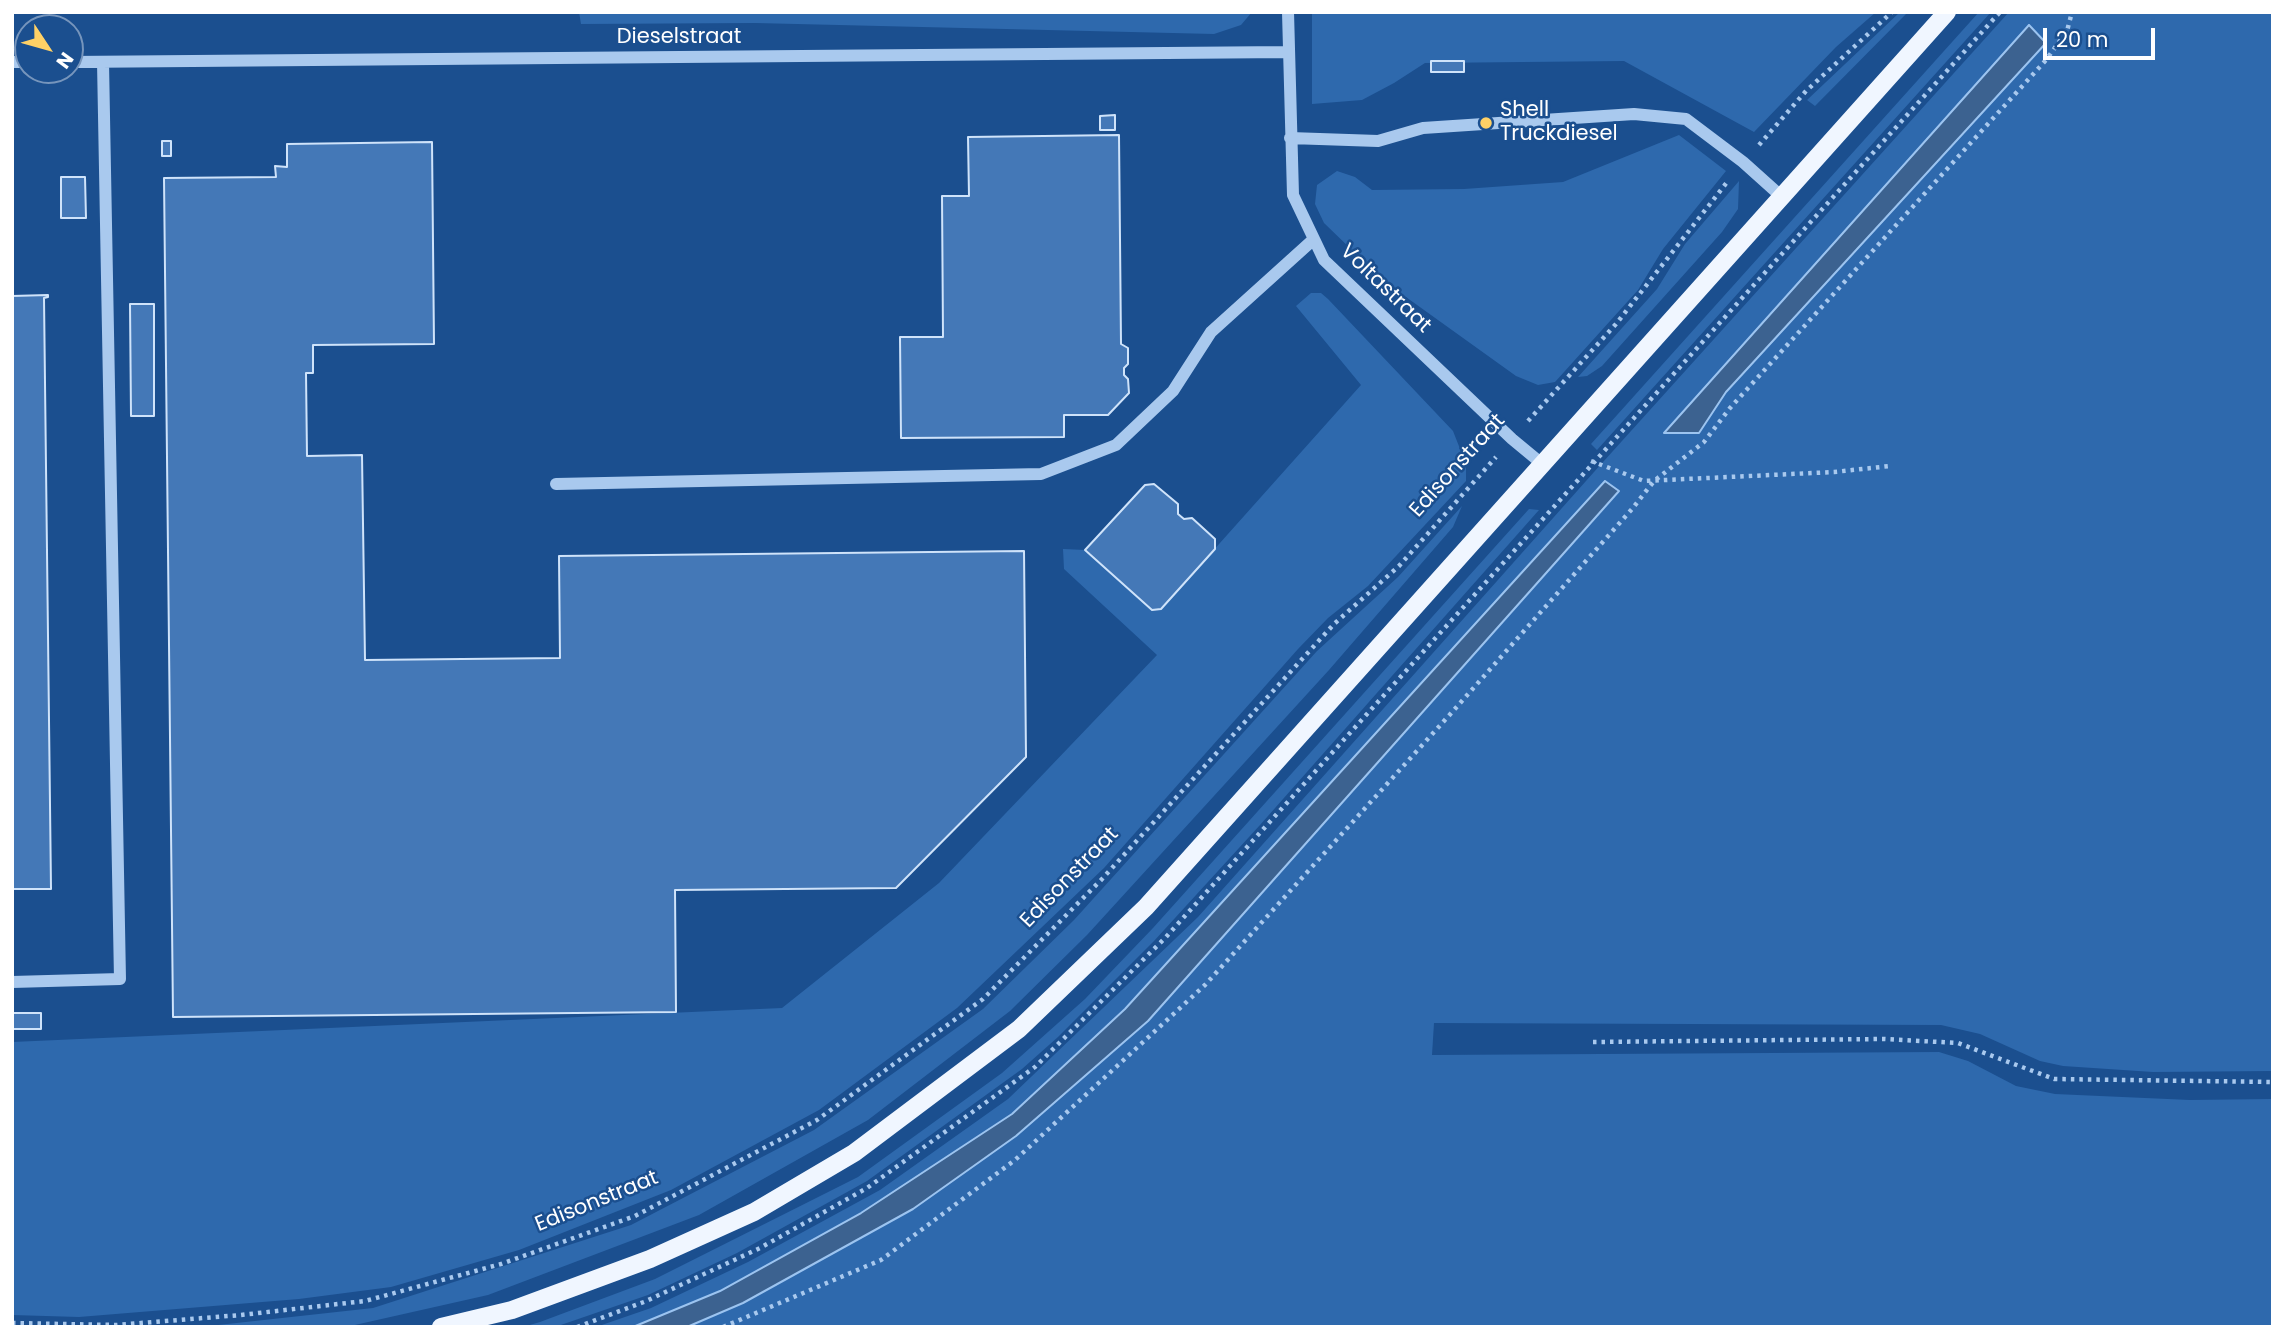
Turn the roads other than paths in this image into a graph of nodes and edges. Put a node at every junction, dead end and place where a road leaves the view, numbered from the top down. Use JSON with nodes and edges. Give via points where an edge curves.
{"nodes":[{"id":1,"x":1288,"y":12,"type":"edge"},
{"id":2,"x":1947,"y":12,"type":"edge"},
{"id":3,"x":1288,"y":52,"type":"junction"},
{"id":4,"x":84,"y":62,"type":"edge"},
{"id":5,"x":103,"y":62,"type":"junction"},
{"id":6,"x":1290,"y":138,"type":"junction"},
{"id":7,"x":1782,"y":197,"type":"junction"},
{"id":8,"x":1314,"y":240,"type":"junction"},
{"id":9,"x":1541,"y":463,"type":"junction"},
{"id":10,"x":556,"y":484,"type":"dead end"},
{"id":11,"x":12,"y":982,"type":"edge"},
{"id":12,"x":441,"y":1327,"type":"edge"}],
"edges":[{"from":1,"to":3,"type":"street","name":"Voltastraat"},
{"from":2,"to":7,"type":"main road"},
{"from":3,"to":5,"type":"street","name":"Dieselstraat"},
{"from":3,"to":6,"type":"street","name":"Voltastraat"},
{"from":4,"to":5,"type":"street","name":"Dieselstraat"},
{"from":5,"to":11,"type":"street","via":[[120,979]]},
{"from":6,"to":7,"type":"street","via":[[1378,141],[1423,128],[1634,114],[1686,119]]},
{"from":6,"to":8,"type":"street","name":"Voltastraat","via":[[1293,195]]},
{"from":7,"to":9,"type":"main road"},
{"from":8,"to":9,"type":"street","name":"Voltastraat","via":[[1324,260]]},
{"from":8,"to":10,"type":"street","via":[[1211,332],[1173,391],[1116,445],[1041,474]]},
{"from":9,"to":12,"type":"main road","via":[[1146,907],[1019,1029],[854,1153],[754,1212],[650,1259],[512,1310]]}]}
